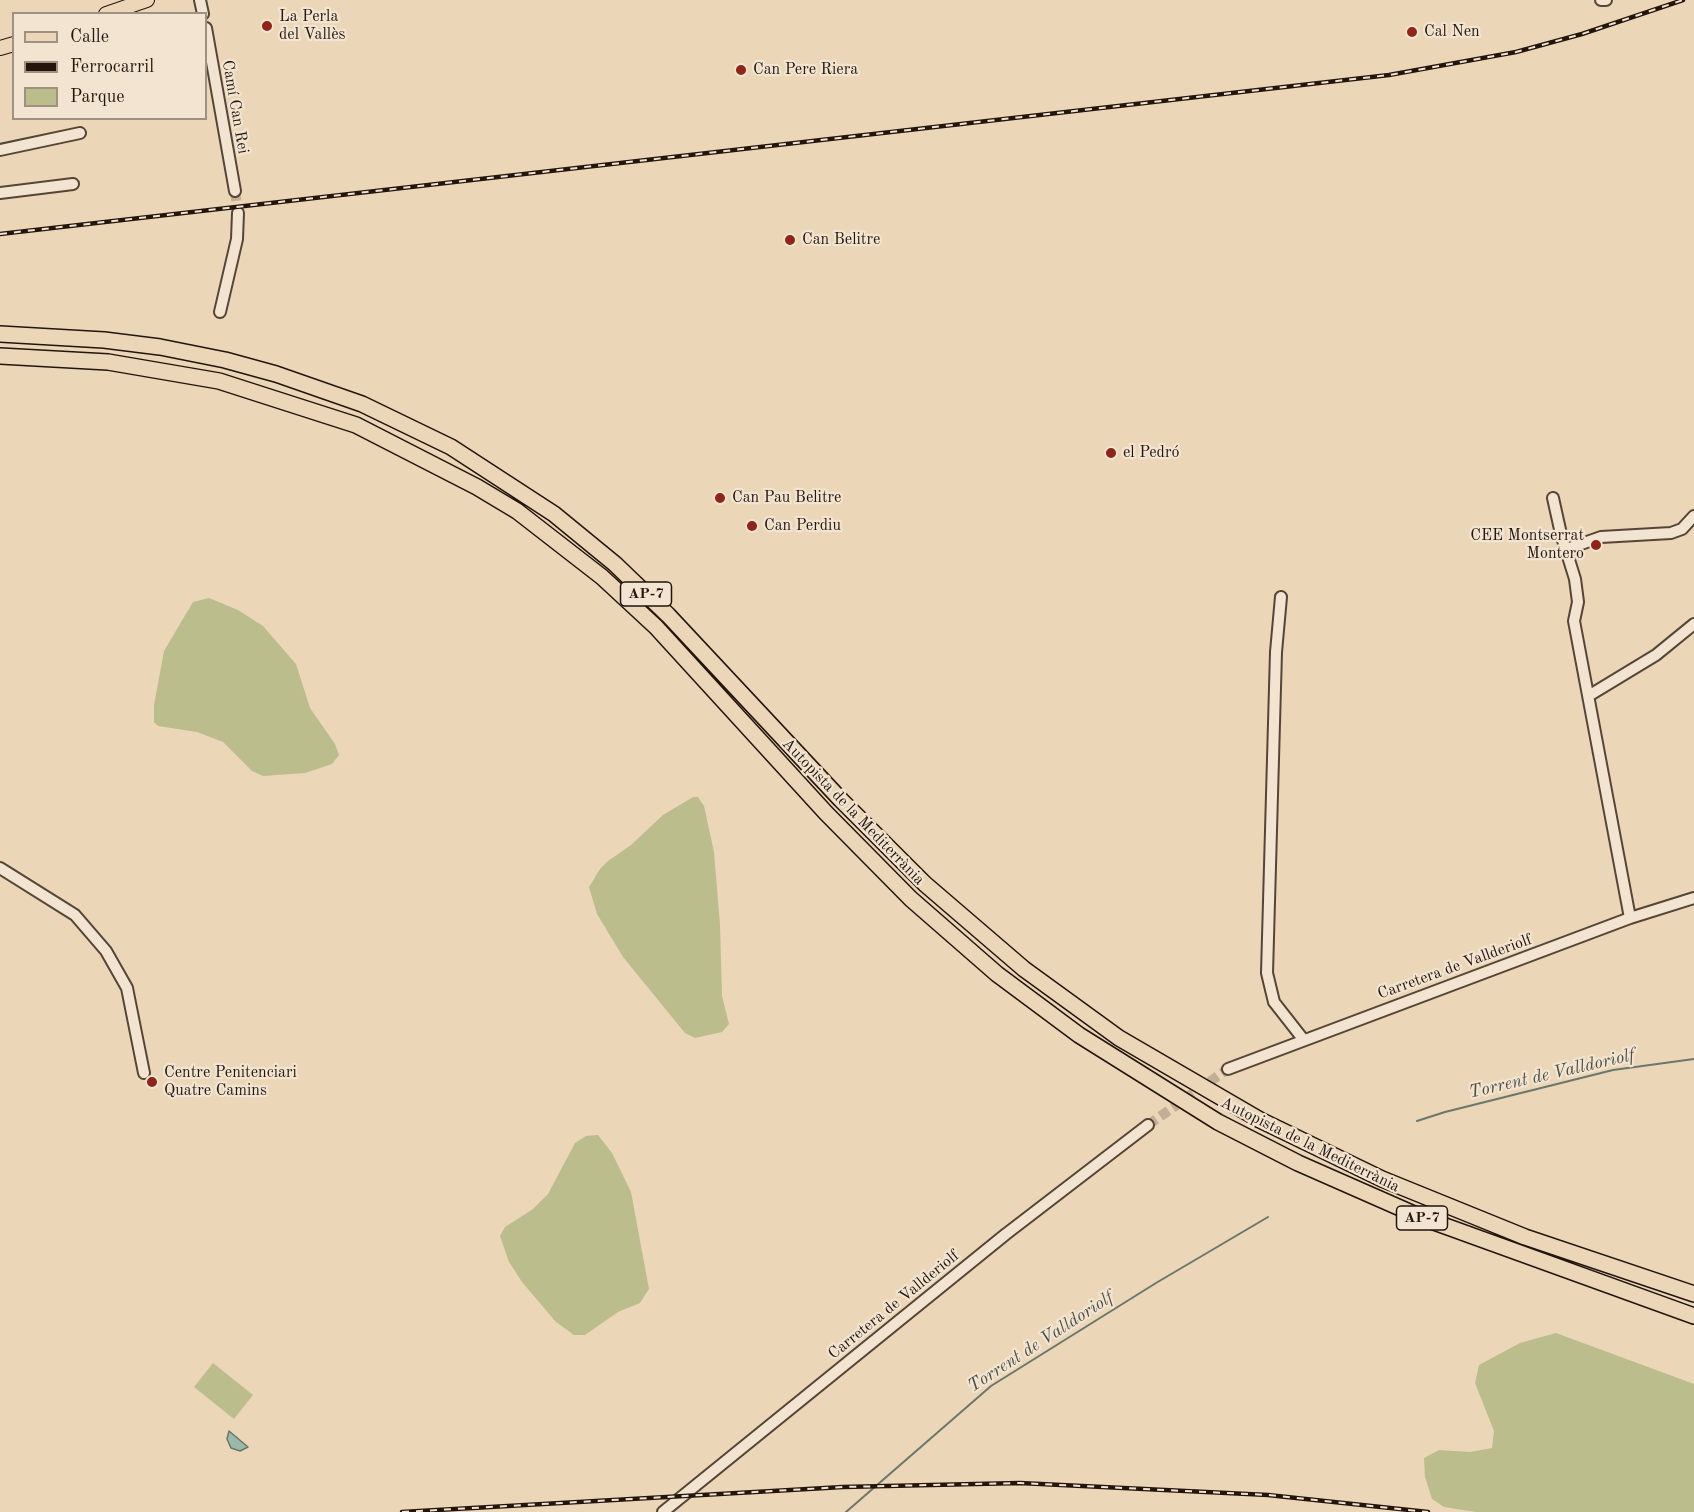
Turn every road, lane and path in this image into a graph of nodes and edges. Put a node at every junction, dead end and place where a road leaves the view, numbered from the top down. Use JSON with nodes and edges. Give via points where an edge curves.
{"nodes":[{"id":1,"x":147,"y":0,"type":"edge"},
{"id":2,"x":112,"y":12,"type":"edge"},
{"id":3,"x":207,"y":34,"type":"edge"},
{"id":4,"x":80,"y":133,"type":"dead end"},
{"id":5,"x":0,"y":150,"type":"edge"},
{"id":6,"x":74,"y":184,"type":"dead end"},
{"id":7,"x":235,"y":191,"type":"tunnel mouth"},
{"id":8,"x":0,"y":193,"type":"edge"},
{"id":9,"x":238,"y":213,"type":"tunnel mouth"},
{"id":10,"x":220,"y":312,"type":"dead end"},
{"id":11,"x":0,"y":334,"type":"edge"},
{"id":12,"x":0,"y":356,"type":"edge"},
{"id":13,"x":1553,"y":498,"type":"dead end"},
{"id":14,"x":1694,"y":516,"type":"edge"},
{"id":15,"x":1567,"y":549,"type":"junction"},
{"id":16,"x":1281,"y":597,"type":"dead end"},
{"id":17,"x":1694,"y":624,"type":"edge"},
{"id":18,"x":1590,"y":696,"type":"junction"},
{"id":19,"x":0,"y":868,"type":"edge"},
{"id":20,"x":1694,"y":898,"type":"edge"},
{"id":21,"x":1630,"y":918,"type":"junction"},
{"id":22,"x":1303,"y":1039,"type":"junction"},
{"id":23,"x":1228,"y":1069,"type":"tunnel mouth"},
{"id":24,"x":144,"y":1073,"type":"dead end"},
{"id":25,"x":1148,"y":1125,"type":"tunnel mouth"},
{"id":26,"x":1694,"y":1294,"type":"edge"},
{"id":27,"x":1694,"y":1316,"type":"edge"},
{"id":28,"x":663,"y":1512,"type":"edge"}],
"edges":[{"from":1,"to":2,"type":"main road"},
{"from":3,"to":7,"type":"street","name":"Camí Can Rei"},
{"from":4,"to":5,"type":"street"},
{"from":6,"to":8,"type":"street"},
{"from":9,"to":10,"type":"street","via":[[237,239]]},
{"from":11,"to":26,"type":"highway","name":"Autopista de la Mediterrània","number":"AP-7","via":[[104,340],[225,360],[362,404],[451,447],[546,508],[615,564],[925,884],[1024,969],[1119,1038],[1260,1120],[1382,1179],[1524,1237]]},
{"from":12,"to":27,"type":"highway","name":"Autopista de la Mediterrània","number":"AP-7","via":[[108,362],[230,384],[356,424],[477,487],[517,511],[602,577],[656,627],[826,813],[911,899],[997,974],[1079,1035],[1218,1122],[1309,1168],[1452,1230]]},
{"from":13,"to":15,"type":"street"},
{"from":14,"to":15,"type":"street","via":[[1682,529],[1671,533],[1601,537]]},
{"from":15,"to":18,"type":"street","via":[[1578,602],[1574,621]]},
{"from":16,"to":22,"type":"street","via":[[1267,973],[1274,1002]]},
{"from":17,"to":18,"type":"street","via":[[1656,655]]},
{"from":18,"to":21,"type":"street"},
{"from":19,"to":24,"type":"street","via":[[75,915],[106,951],[127,988]]},
{"from":20,"to":21,"type":"street","name":"Carretera de Vallderiolf"},
{"from":21,"to":22,"type":"street","name":"Carretera de Vallderiolf"},
{"from":22,"to":23,"type":"street","name":"Carretera de Vallderiolf"},
{"from":25,"to":28,"type":"street","name":"Carretera de Vallderiolf","via":[[1006,1234]]}]}
